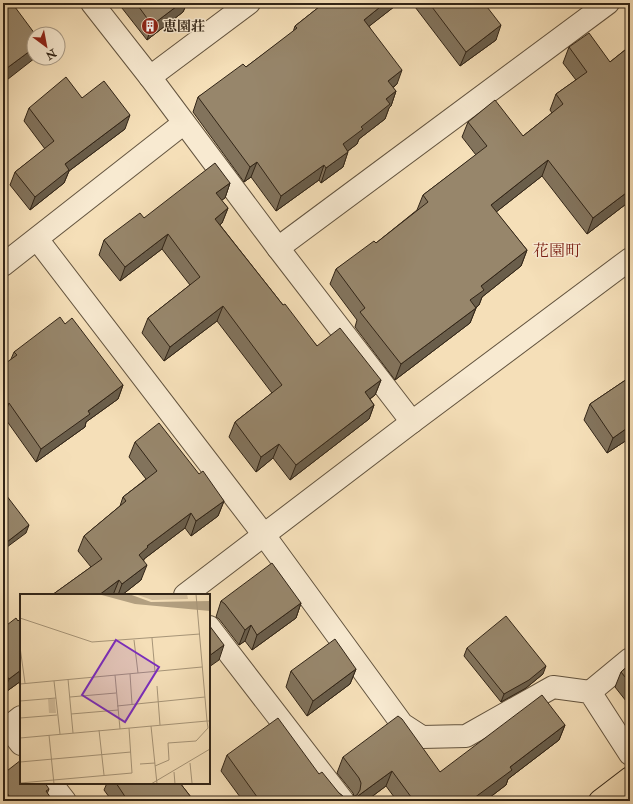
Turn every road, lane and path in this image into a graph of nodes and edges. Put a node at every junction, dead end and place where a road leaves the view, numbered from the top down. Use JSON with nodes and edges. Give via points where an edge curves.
{"nodes":[{"id":1,"x":92,"y":3,"type":"edge"},
{"id":2,"x":249,"y":3,"type":"edge"},
{"id":3,"x":608,"y":3,"type":"edge"},
{"id":4,"x":150,"y":77,"type":"junction"},
{"id":5,"x":184,"y":123,"type":"junction"},
{"id":6,"x":37,"y":239,"type":"junction"},
{"id":7,"x":278,"y":248,"type":"junction"},
{"id":8,"x":630,"y":259,"type":"edge"},
{"id":9,"x":3,"y":265,"type":"edge"},
{"id":10,"x":412,"y":422,"type":"junction"},
{"id":11,"x":264,"y":535,"type":"junction"},
{"id":12,"x":186,"y":594,"type":"edge"},
{"id":13,"x":210,"y":628,"type":"edge"},
{"id":14,"x":630,"y":659,"type":"edge"},
{"id":15,"x":590,"y":692,"type":"junction"},
{"id":16,"x":630,"y":754,"type":"edge"},
{"id":17,"x":630,"y":778,"type":"edge"},
{"id":18,"x":52,"y":784,"type":"edge"},
{"id":19,"x":65,"y":801,"type":"edge"},
{"id":20,"x":343,"y":801,"type":"edge"},
{"id":21,"x":600,"y":801,"type":"edge"}],
"edges":[{"from":1,"to":4,"type":"street"},
{"from":2,"to":4,"type":"street"},
{"from":3,"to":7,"type":"street"},
{"from":4,"to":5,"type":"street"},
{"from":5,"to":6,"type":"street"},
{"from":5,"to":7,"type":"street"},
{"from":6,"to":9,"type":"street"},
{"from":6,"to":11,"type":"street"},
{"from":7,"to":10,"type":"street"},
{"from":8,"to":10,"type":"street"},
{"from":10,"to":11,"type":"street"},
{"from":11,"to":12,"type":"street"},
{"from":11,"to":15,"type":"street","via":[[402,724],[422,737],[466,736],[553,687]]},
{"from":13,"to":20,"type":"street"},
{"from":14,"to":15,"type":"street"},
{"from":15,"to":16,"type":"street"},
{"from":17,"to":21,"type":"main road"},
{"from":18,"to":19,"type":"street"}]}
